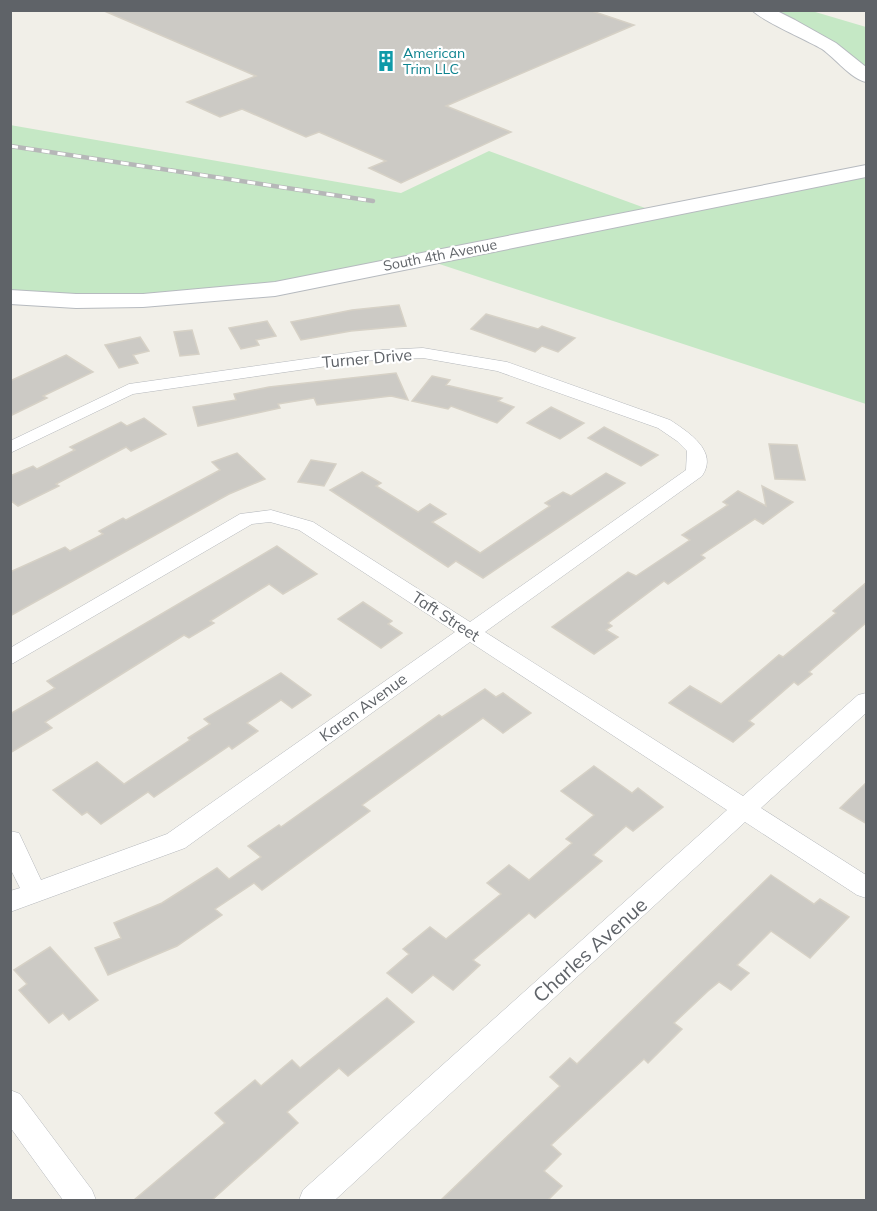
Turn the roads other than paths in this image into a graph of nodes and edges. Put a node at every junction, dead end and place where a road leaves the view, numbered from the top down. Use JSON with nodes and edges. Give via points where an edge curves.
{"nodes":[{"id":1,"x":760,"y":10,"type":"edge"},
{"id":2,"x":867,"y":77,"type":"edge"},
{"id":3,"x":867,"y":171,"type":"edge"},
{"id":4,"x":10,"y":297,"type":"edge"},
{"id":5,"x":10,"y":448,"type":"edge"},
{"id":6,"x":695,"y":472,"type":"joint"},
{"id":7,"x":469,"y":631,"type":"junction"},
{"id":8,"x":10,"y":658,"type":"edge"},
{"id":9,"x":867,"y":701,"type":"edge"},
{"id":10,"x":744,"y":809,"type":"junction"},
{"id":11,"x":10,"y":840,"type":"edge"},
{"id":12,"x":867,"y":888,"type":"edge"},
{"id":13,"x":35,"y":894,"type":"junction"},
{"id":14,"x":10,"y":902,"type":"edge"},
{"id":15,"x":10,"y":1103,"type":"edge"},
{"id":16,"x":81,"y":1200,"type":"edge"},
{"id":17,"x":314,"y":1200,"type":"edge"}],
"edges":[{"from":1,"to":2,"type":"street","via":[[852,62]]},
{"from":3,"to":4,"type":"street","name":"South 4th Avenue","via":[[275,289],[202,298],[117,301]]},
{"from":5,"to":6,"type":"street","name":"Turner Drive","via":[[129,389],[362,356],[423,353],[501,366],[664,424],[696,450]]},
{"from":6,"to":7,"type":"street","name":"Karen Avenue"},
{"from":7,"to":8,"type":"street","name":"Taft Street","via":[[306,526],[271,516],[247,518]]},
{"from":7,"to":10,"type":"street","name":"Taft Street"},
{"from":7,"to":13,"type":"street","name":"Karen Avenue","via":[[176,841]]},
{"from":9,"to":10,"type":"street","name":"Charles Avenue"},
{"from":10,"to":12,"type":"street","name":"Taft Street"},
{"from":10,"to":17,"type":"street","name":"Charles Avenue"},
{"from":11,"to":13,"type":"street"},
{"from":13,"to":14,"type":"street","name":"Karen Avenue"},
{"from":15,"to":16,"type":"street"}]}
